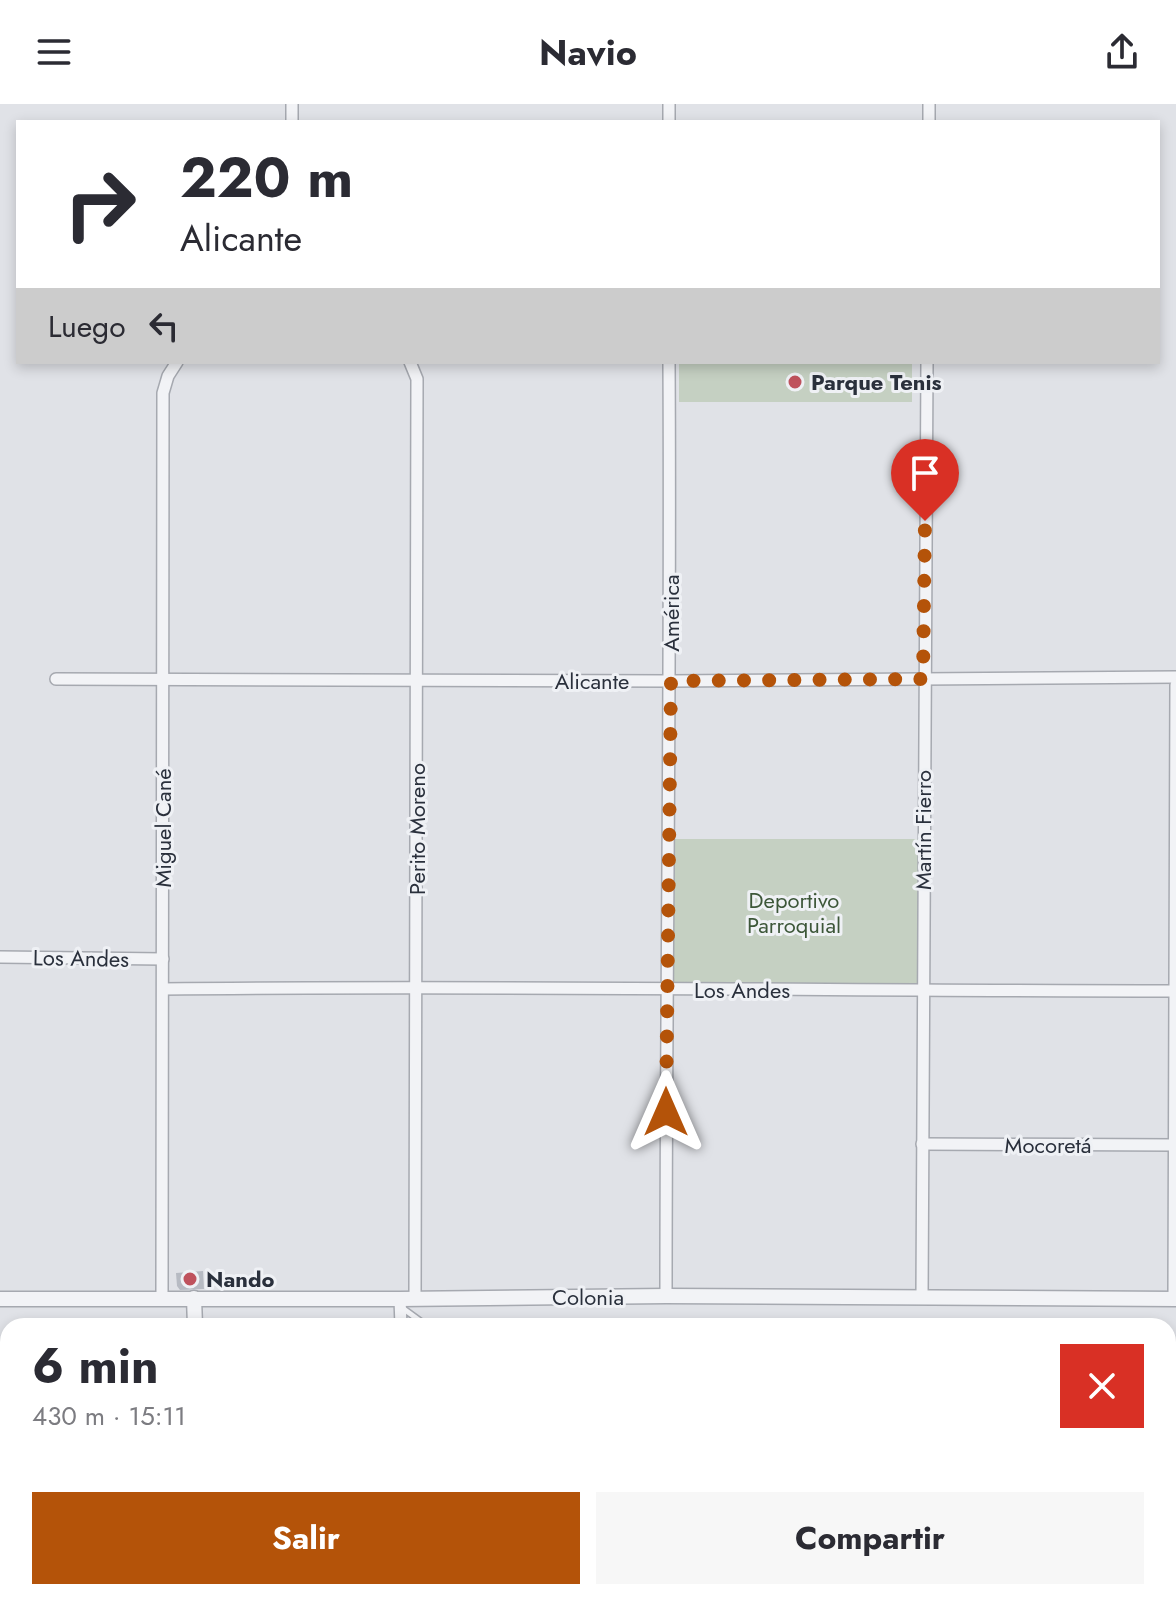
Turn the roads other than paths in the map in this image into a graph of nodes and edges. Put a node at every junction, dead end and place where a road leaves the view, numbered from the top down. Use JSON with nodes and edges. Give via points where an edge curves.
{"nodes":[{"id":1,"x":176,"y":364,"type":"edge"},
{"id":2,"x":411,"y":364,"type":"edge"},
{"id":3,"x":669,"y":364,"type":"edge"},
{"id":4,"x":927,"y":364,"type":"edge"},
{"id":5,"x":1176,"y":677,"type":"edge"},
{"id":6,"x":56,"y":679,"type":"dead end"},
{"id":7,"x":163,"y":679,"type":"junction"},
{"id":8,"x":923,"y":679,"type":"junction"},
{"id":9,"x":418,"y":681,"type":"junction"},
{"id":10,"x":671,"y":681,"type":"junction"},
{"id":11,"x":1176,"y":685,"type":"edge"},
{"id":12,"x":0,"y":957,"type":"edge"},
{"id":13,"x":163,"y":959,"type":"junction"},
{"id":14,"x":416,"y":986,"type":"junction"},
{"id":15,"x":163,"y":989,"type":"junction"},
{"id":16,"x":666,"y":990,"type":"junction"},
{"id":17,"x":923,"y":991,"type":"junction"},
{"id":18,"x":1176,"y":991,"type":"edge"},
{"id":19,"x":922,"y":1144,"type":"junction"},
{"id":20,"x":1175,"y":1145,"type":"edge"},
{"id":21,"x":666,"y":1296,"type":"junction"},
{"id":22,"x":162,"y":1297,"type":"junction"},
{"id":23,"x":194,"y":1298,"type":"junction"},
{"id":24,"x":922,"y":1298,"type":"junction"},
{"id":25,"x":0,"y":1299,"type":"edge"},
{"id":26,"x":1175,"y":1299,"type":"edge"},
{"id":27,"x":405,"y":1301,"type":"junction"},
{"id":28,"x":195,"y":1318,"type":"edge"},
{"id":29,"x":402,"y":1318,"type":"edge"},
{"id":30,"x":420,"y":1318,"type":"edge"}],
"edges":[{"from":1,"to":7,"type":"street","name":"Miguel Cané","via":[[163,393]]},
{"from":2,"to":9,"type":"street","name":"Perito Moreno","via":[[417,379]]},
{"from":3,"to":10,"type":"street","name":"América"},
{"from":4,"to":8,"type":"street","name":"Martín Fierro"},
{"from":5,"to":8,"type":"street","name":"Alicante"},
{"from":6,"to":7,"type":"street","name":"Alicante"},
{"from":7,"to":9,"type":"street","name":"Alicante"},
{"from":7,"to":13,"type":"street","name":"Miguel Cané"},
{"from":8,"to":10,"type":"street","name":"Alicante"},
{"from":8,"to":17,"type":"street","name":"Martín Fierro"},
{"from":9,"to":10,"type":"street","name":"Alicante"},
{"from":9,"to":14,"type":"street","name":"Perito Moreno"},
{"from":10,"to":16,"type":"street","name":"América"},
{"from":11,"to":18,"type":"street"},
{"from":12,"to":13,"type":"street","name":"Los Andes"},
{"from":13,"to":15,"type":"street","name":"Miguel Cané"},
{"from":14,"to":15,"type":"street","name":"Los Andes"},
{"from":14,"to":16,"type":"street","name":"Los Andes"},
{"from":14,"to":27,"type":"street","name":"Perito Moreno"},
{"from":15,"to":22,"type":"street","name":"Miguel Cané"},
{"from":16,"to":17,"type":"street","name":"Los Andes"},
{"from":16,"to":21,"type":"street","name":"América"},
{"from":17,"to":18,"type":"street","name":"Los Andes"},
{"from":17,"to":19,"type":"street","name":"Martín Fierro"},
{"from":18,"to":20,"type":"street"},
{"from":19,"to":20,"type":"street","name":"Mocoretá"},
{"from":19,"to":24,"type":"street","name":"Martín Fierro"},
{"from":20,"to":26,"type":"street"},
{"from":21,"to":24,"type":"street","name":"Colonia"},
{"from":21,"to":27,"type":"street","name":"Colonia"},
{"from":22,"to":23,"type":"street","name":"Colonia"},
{"from":22,"to":25,"type":"street","name":"Colonia"},
{"from":23,"to":27,"type":"street","name":"Colonia"},
{"from":23,"to":28,"type":"street"},
{"from":24,"to":26,"type":"street","name":"Colonia"},
{"from":27,"to":29,"type":"street","name":"Perito Moreno"},
{"from":27,"to":30,"type":"lane"}]}
